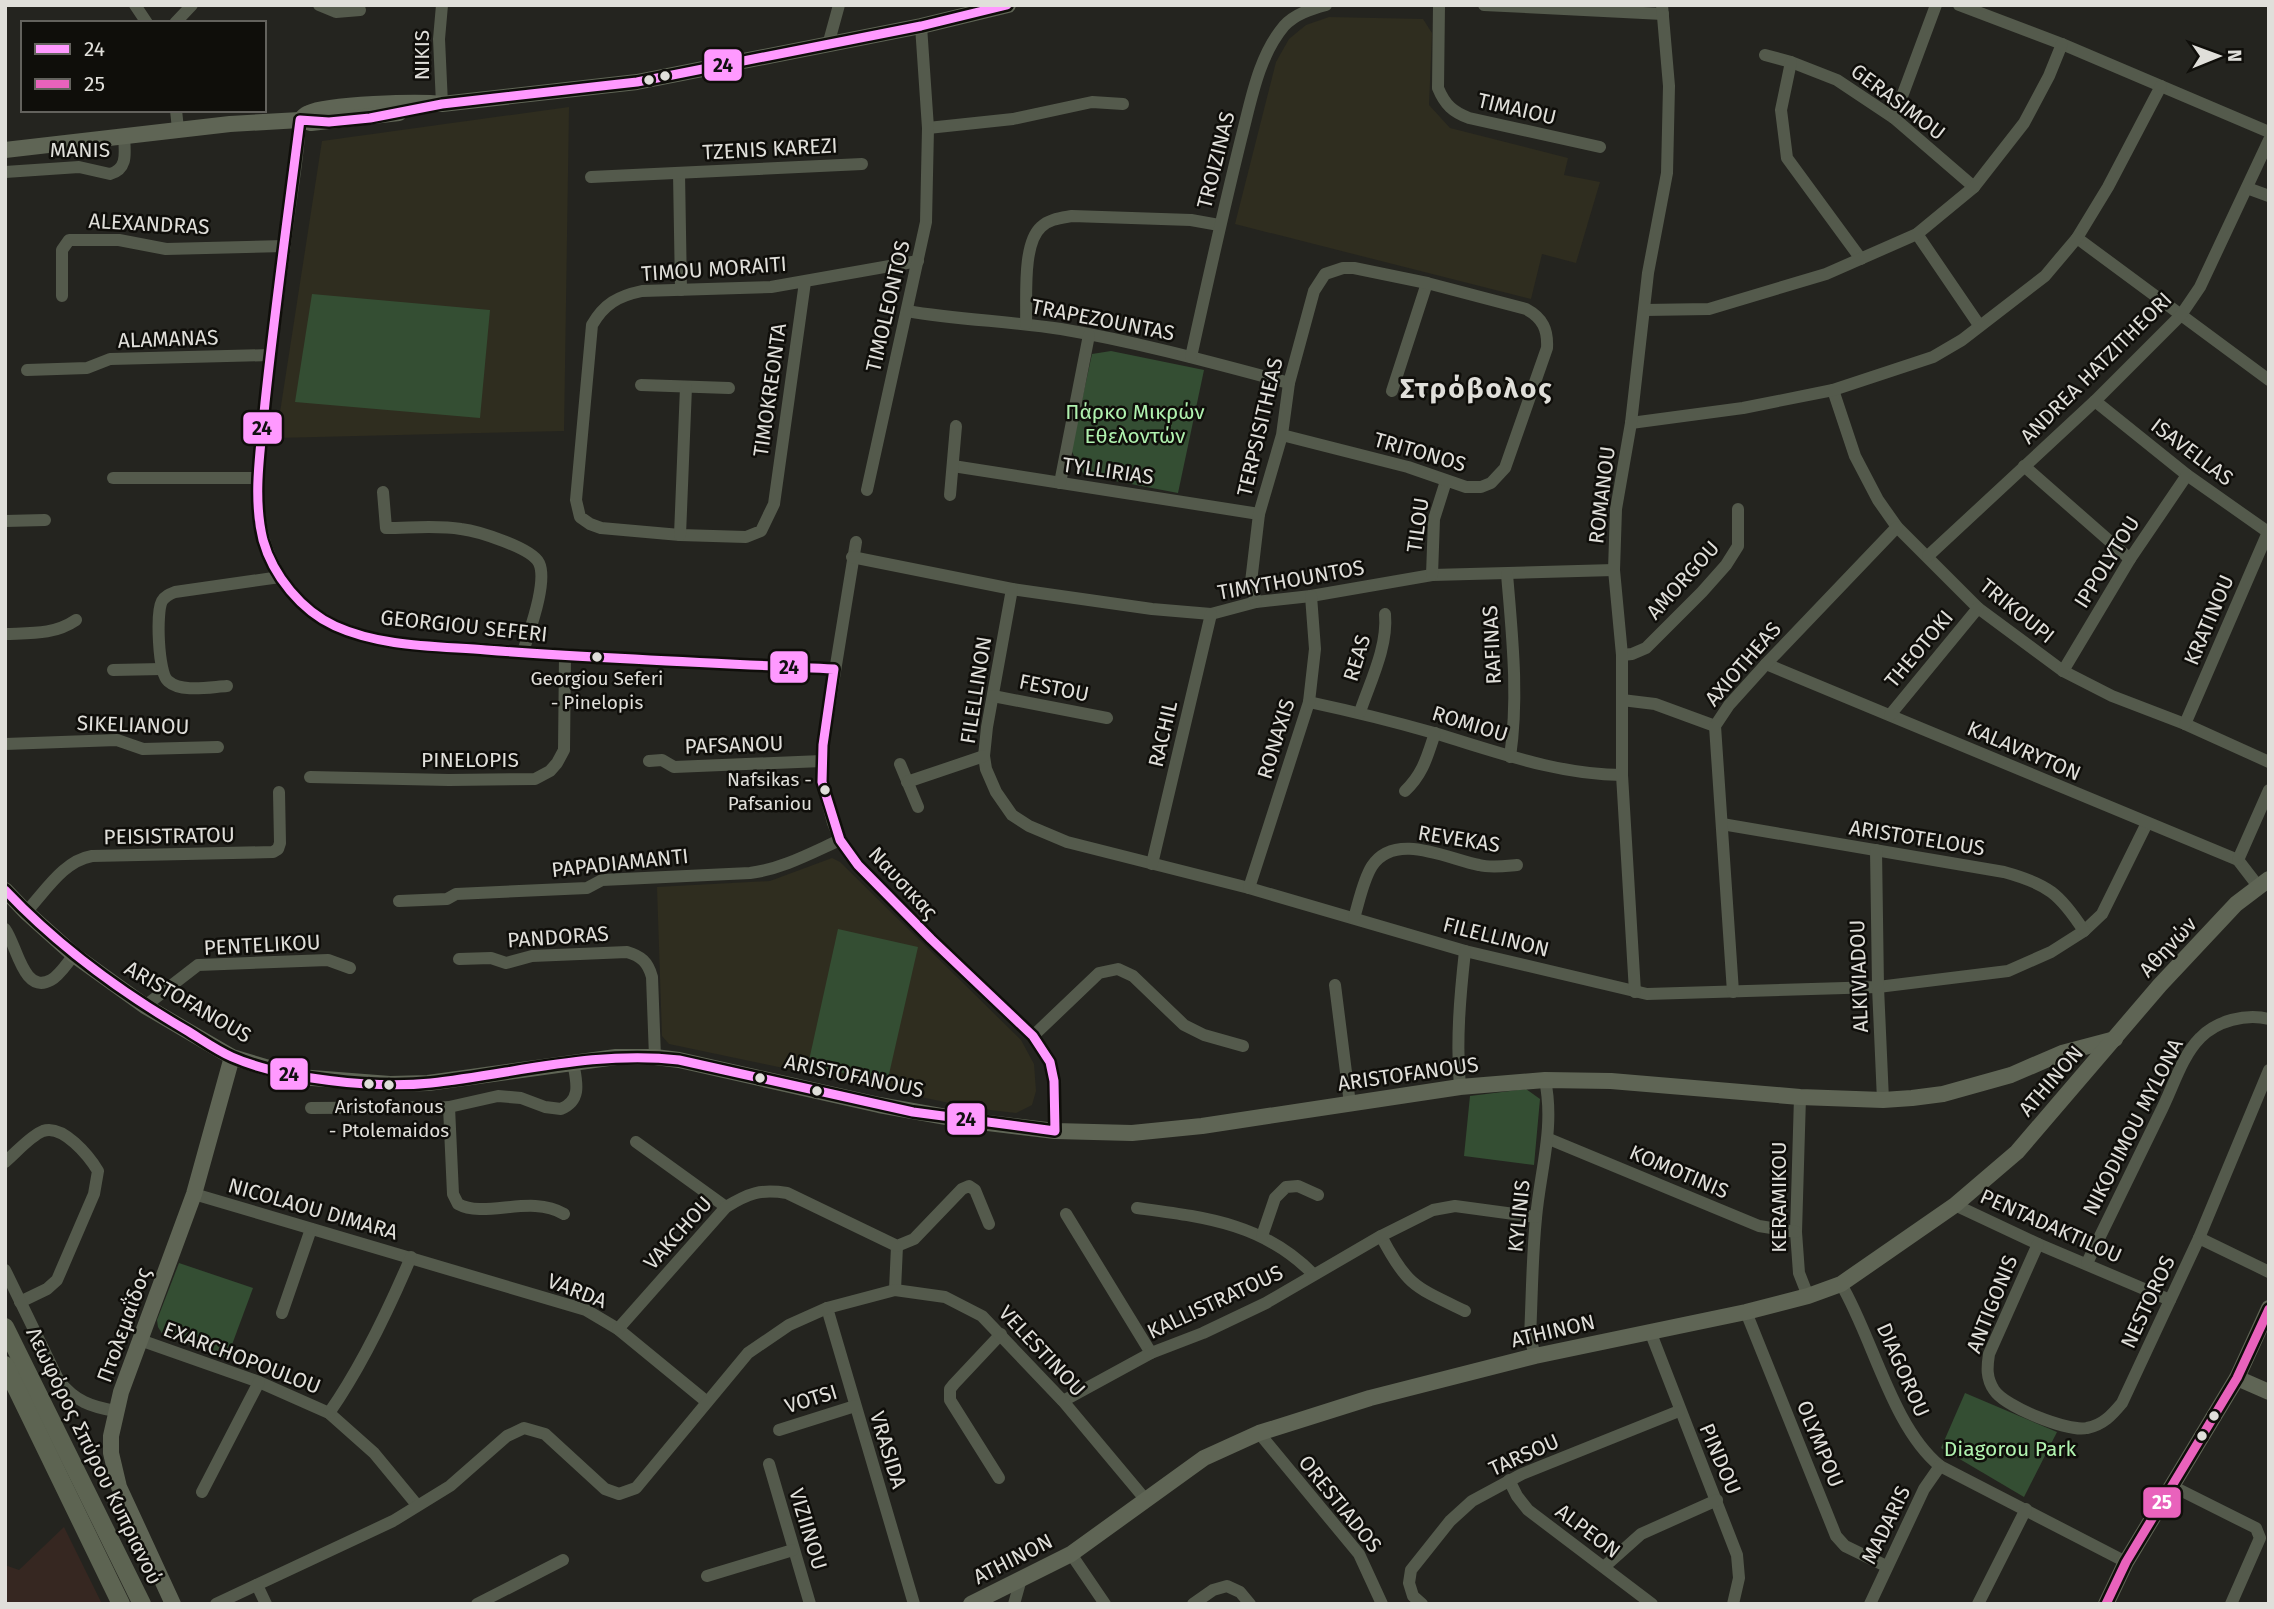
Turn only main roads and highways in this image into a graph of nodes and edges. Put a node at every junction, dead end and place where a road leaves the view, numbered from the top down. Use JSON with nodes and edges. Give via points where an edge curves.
{"nodes":[{"id":1,"x":5,"y":1328,"type":"edge"},
{"id":2,"x":5,"y":1365,"type":"edge"},
{"id":3,"x":121,"y":1604,"type":"edge"},
{"id":4,"x":142,"y":1604,"type":"edge"}],
"edges":[{"from":1,"to":4,"type":"main road","name":"Λεωφόρος Σπύρου Κυπριανού"},
{"from":2,"to":3,"type":"main road","name":"Λεωφόρος Σπύρου Κυπριανού"}]}
